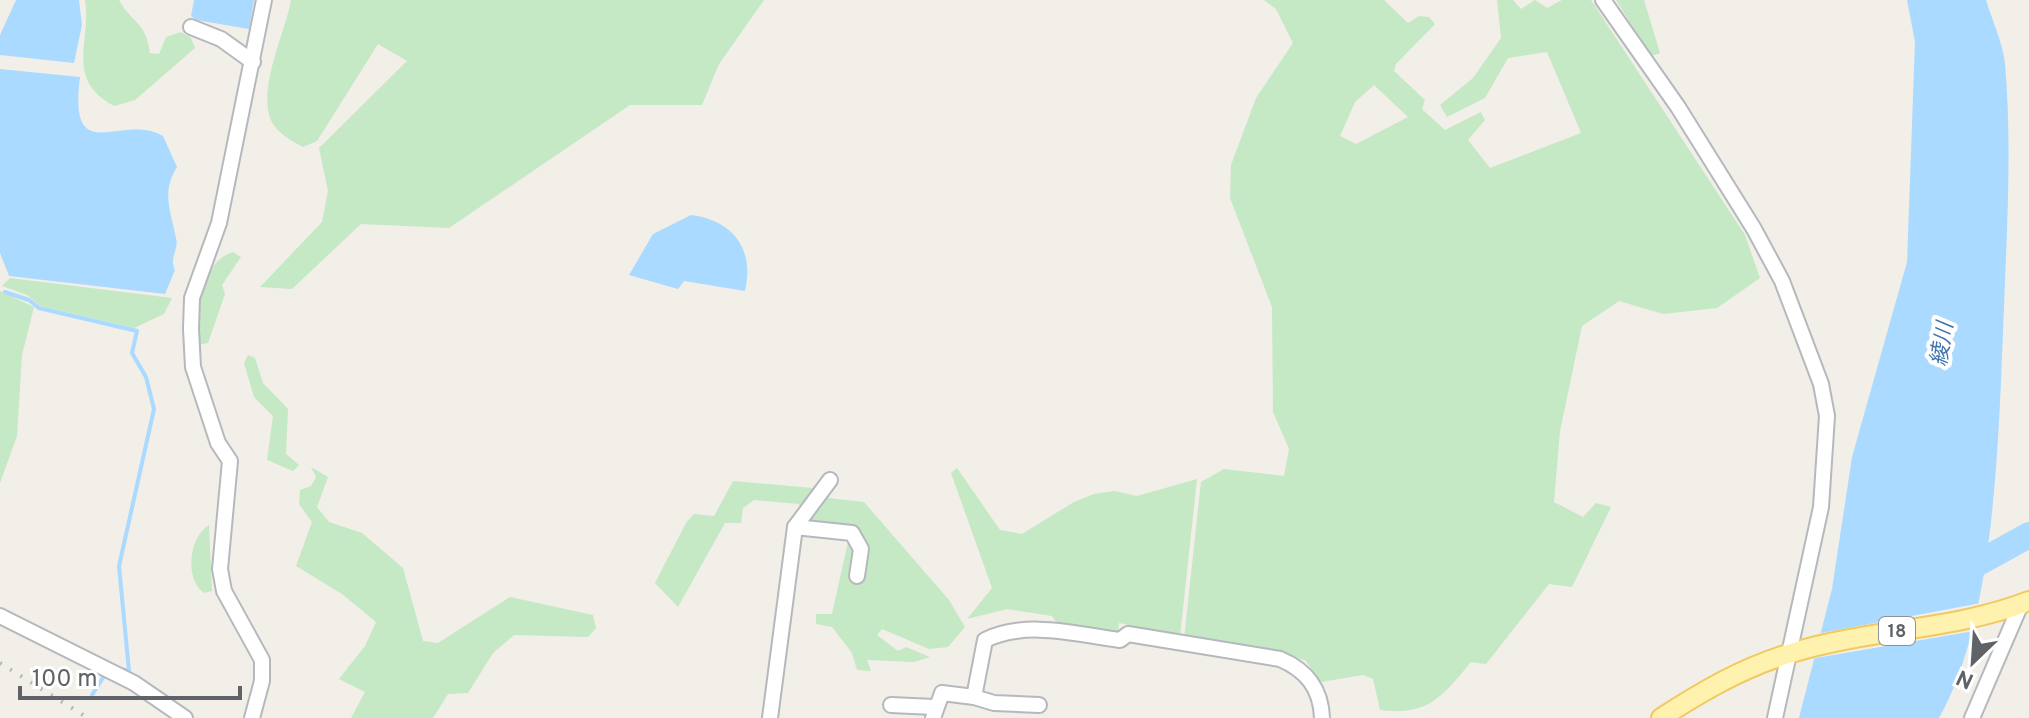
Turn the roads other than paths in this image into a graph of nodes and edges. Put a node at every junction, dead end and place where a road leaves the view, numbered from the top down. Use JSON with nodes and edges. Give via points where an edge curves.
{"nodes":[{"id":1,"x":264,"y":0,"type":"edge"},
{"id":2,"x":1603,"y":0,"type":"edge"},
{"id":3,"x":191,"y":27,"type":"dead end"},
{"id":4,"x":253,"y":62,"type":"junction"},
{"id":5,"x":830,"y":480,"type":"dead end"},
{"id":6,"x":795,"y":527,"type":"junction"},
{"id":7,"x":857,"y":576,"type":"dead end"},
{"id":8,"x":2029,"y":585,"type":"edge"},
{"id":9,"x":2025,"y":602,"type":"edge"},
{"id":10,"x":0,"y":616,"type":"edge"},
{"id":11,"x":1797,"y":651,"type":"junction"},
{"id":12,"x":974,"y":697,"type":"junction"},
{"id":13,"x":891,"y":705,"type":"dead end"},
{"id":14,"x":1039,"y":705,"type":"dead end"},
{"id":15,"x":933,"y":713,"type":"edge"},
{"id":16,"x":185,"y":718,"type":"edge"},
{"id":17,"x":252,"y":718,"type":"edge"},
{"id":18,"x":770,"y":718,"type":"edge"},
{"id":19,"x":1322,"y":718,"type":"edge"},
{"id":20,"x":1661,"y":718,"type":"edge"},
{"id":21,"x":1775,"y":718,"type":"edge"},
{"id":22,"x":1972,"y":718,"type":"edge"}],
"edges":[{"from":1,"to":4,"type":"street"},
{"from":2,"to":11,"type":"street","via":[[1754,229],[1782,281],[1821,384],[1827,416],[1821,507]]},
{"from":3,"to":4,"type":"street","via":[[221,39]]},
{"from":4,"to":17,"type":"street","via":[[219,223],[192,298],[191,329],[193,367],[218,443],[230,461],[220,569],[224,591],[262,660]]},
{"from":5,"to":6,"type":"street"},
{"from":6,"to":7,"type":"street","via":[[852,533],[861,549]]},
{"from":6,"to":18,"type":"street"},
{"from":8,"to":9,"type":"main road"},
{"from":9,"to":11,"type":"main road","number":"18"},
{"from":9,"to":22,"type":"street"},
{"from":10,"to":16,"type":"street","via":[[134,683]]},
{"from":11,"to":20,"type":"main road","number":"18","via":[[1719,683]]},
{"from":11,"to":21,"type":"street"},
{"from":12,"to":14,"type":"street"},
{"from":12,"to":15,"type":"street","via":[[942,693]]},
{"from":12,"to":19,"type":"street","via":[[985,640],[1003,631],[1120,640],[1128,634],[1280,659],[1301,668],[1316,689]]},
{"from":13,"to":15,"type":"street"}]}
